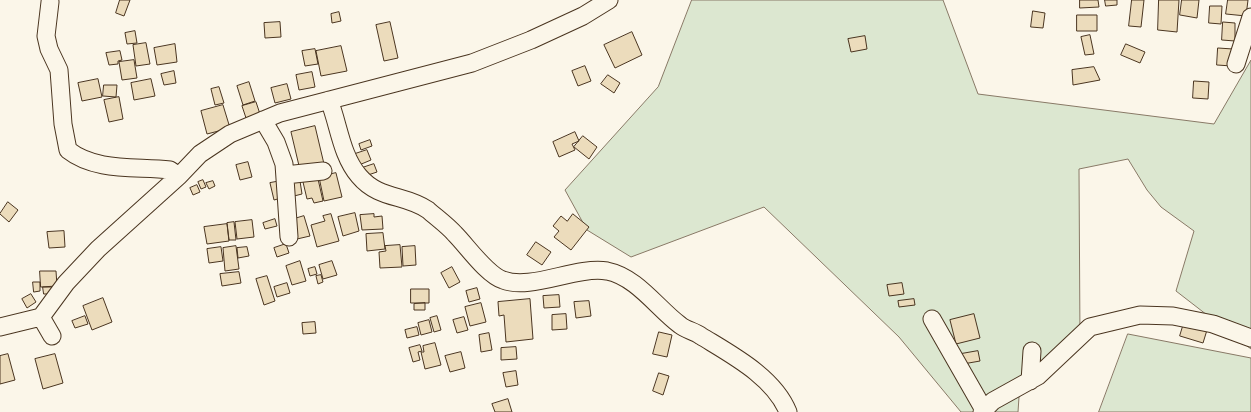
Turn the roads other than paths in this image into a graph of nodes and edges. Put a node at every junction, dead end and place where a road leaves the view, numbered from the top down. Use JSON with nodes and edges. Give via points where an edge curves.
{"nodes":[{"id":1,"x":609,"y":0,"type":"edge"},
{"id":2,"x":50,"y":2,"type":"dead end"},
{"id":3,"x":1251,"y":17,"type":"edge"},
{"id":4,"x":1236,"y":64,"type":"dead end"},
{"id":5,"x":329,"y":100,"type":"junction"},
{"id":6,"x":263,"y":120,"type":"junction"},
{"id":7,"x":323,"y":171,"type":"dead end"},
{"id":8,"x":286,"y":175,"type":"junction"},
{"id":9,"x":179,"y":176,"type":"junction"},
{"id":10,"x":289,"y":237,"type":"dead end"},
{"id":11,"x":41,"y":317,"type":"junction"},
{"id":12,"x":932,"y":319,"type":"dead end"},
{"id":13,"x":0,"y":327,"type":"edge"},
{"id":14,"x":52,"y":336,"type":"dead end"},
{"id":15,"x":1251,"y":338,"type":"edge"},
{"id":16,"x":1032,"y":351,"type":"dead end"},
{"id":17,"x":1030,"y":381,"type":"junction"},
{"id":18,"x":983,"y":411,"type":"edge"},
{"id":19,"x":788,"y":412,"type":"edge"}],
"edges":[{"from":1,"to":5,"type":"street","via":[[583,16],[472,63]]},
{"from":2,"to":9,"type":"street","via":[[46,36],[49,50],[59,70],[63,124],[68,150],[77,157],[103,165],[170,170]]},
{"from":3,"to":4,"type":"street"},
{"from":5,"to":6,"type":"street"},
{"from":5,"to":19,"type":"street","via":[[349,162],[359,176],[371,187],[386,195],[426,209],[456,234],[486,267],[502,280],[522,283],[592,271],[607,271],[621,276],[681,326],[700,334],[769,383],[783,399]]},
{"from":6,"to":8,"type":"street","via":[[276,142]]},
{"from":6,"to":9,"type":"street","via":[[218,142],[200,154]]},
{"from":7,"to":8,"type":"street"},
{"from":8,"to":10,"type":"street"},
{"from":9,"to":11,"type":"street","via":[[98,249],[66,283]]},
{"from":11,"to":13,"type":"street"},
{"from":11,"to":14,"type":"street"},
{"from":12,"to":18,"type":"street"},
{"from":15,"to":17,"type":"street","via":[[1213,324],[1173,316],[1140,315],[1090,327]]},
{"from":16,"to":17,"type":"street"},
{"from":17,"to":18,"type":"street","via":[[993,401]]}]}
